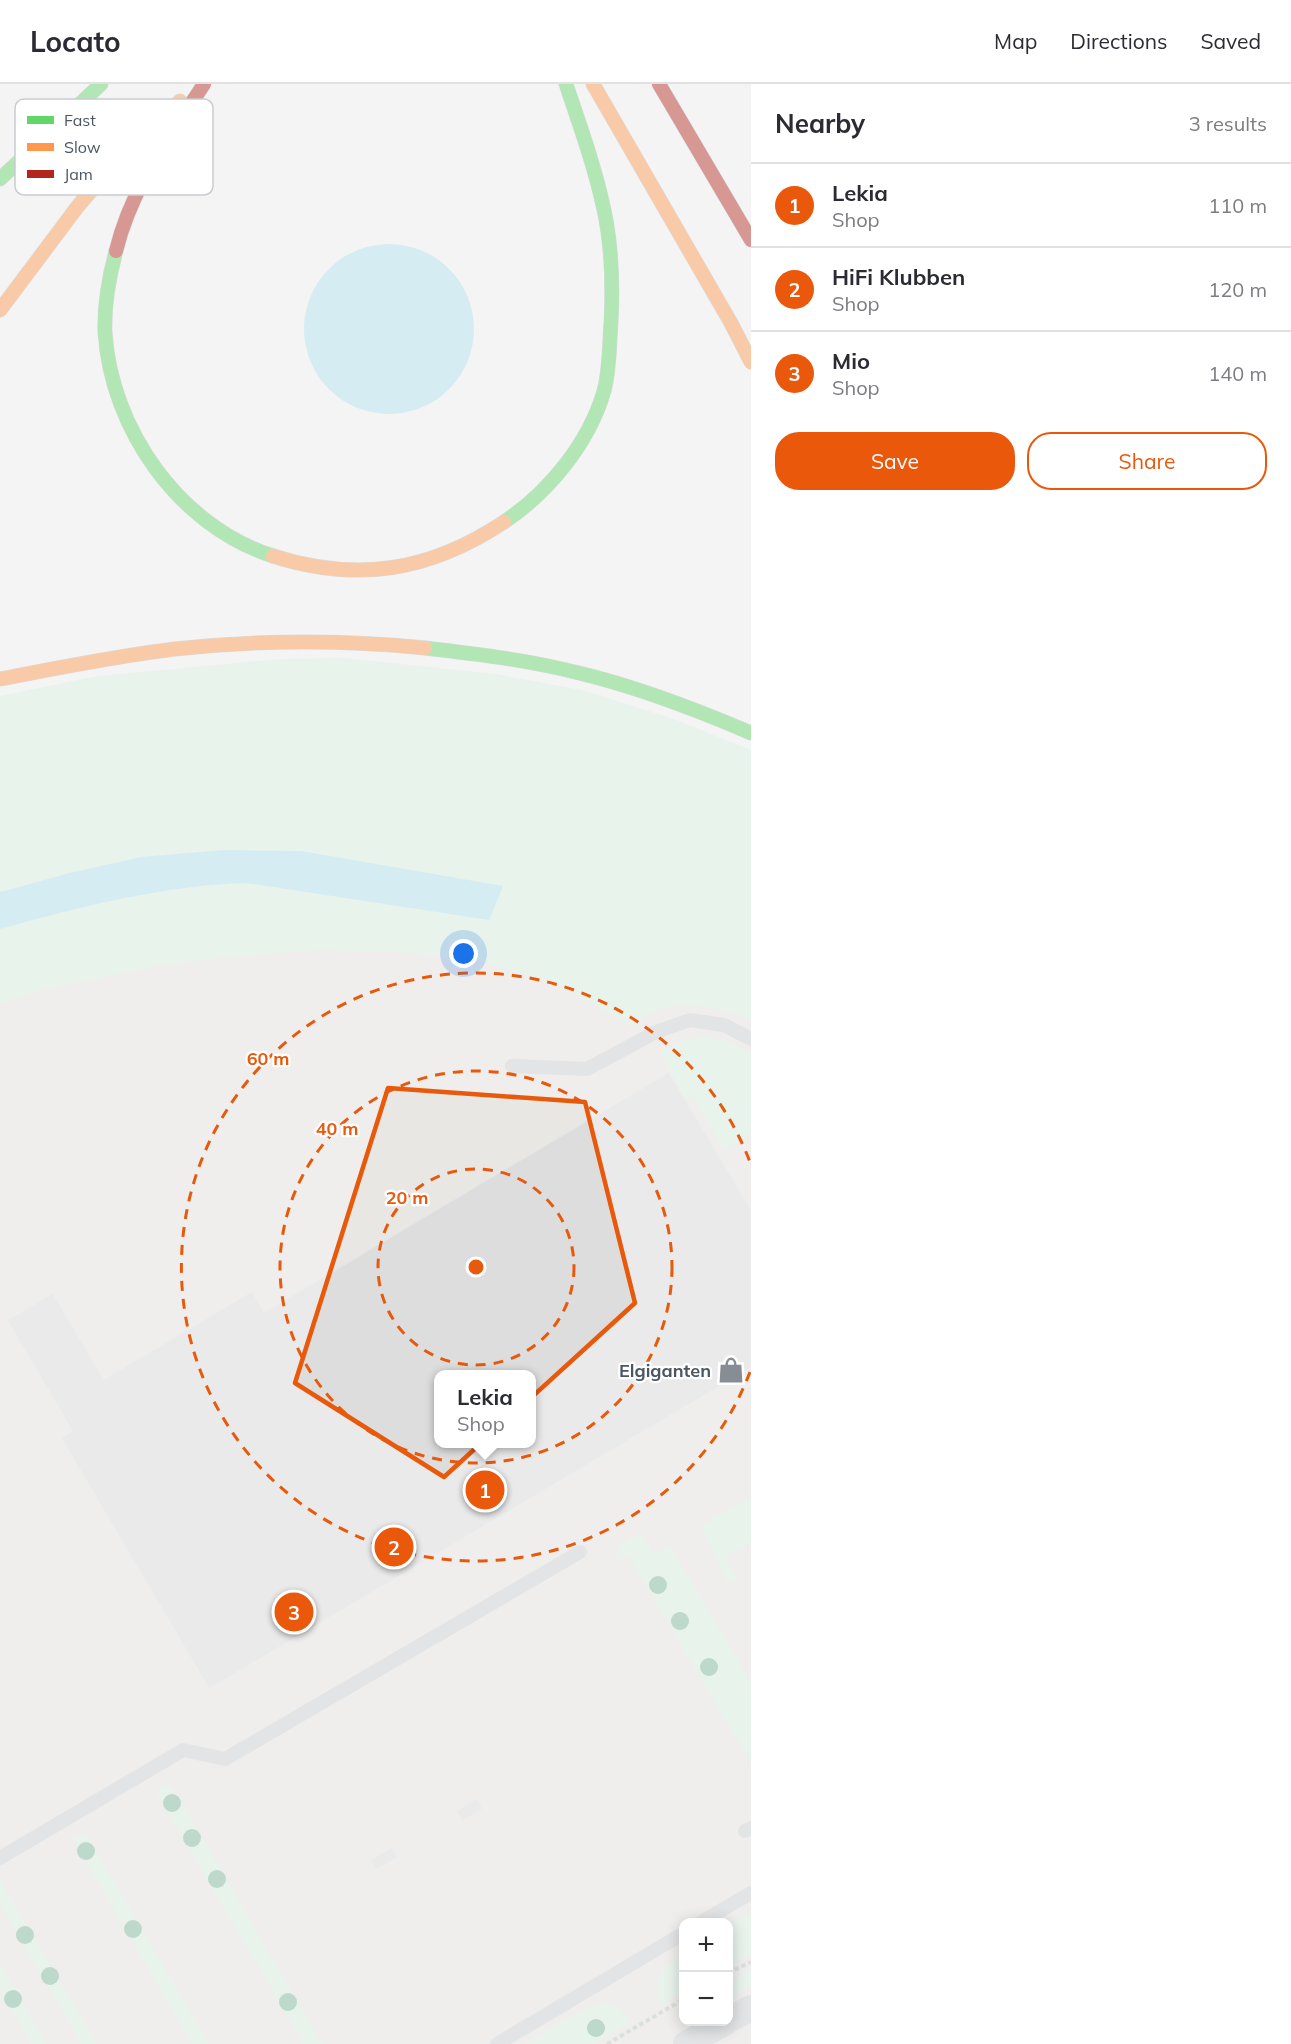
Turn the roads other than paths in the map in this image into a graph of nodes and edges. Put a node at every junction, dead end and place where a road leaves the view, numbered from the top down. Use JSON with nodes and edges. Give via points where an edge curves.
{"nodes":[{"id":1,"x":101,"y":84,"type":"edge"},
{"id":2,"x":202,"y":84,"type":"edge"},
{"id":3,"x":566,"y":84,"type":"edge"},
{"id":4,"x":593,"y":84,"type":"edge"},
{"id":5,"x":659,"y":84,"type":"edge"},
{"id":6,"x":85,"y":99,"type":"edge"},
{"id":7,"x":185,"y":99,"type":"edge"},
{"id":8,"x":193,"y":99,"type":"edge"},
{"id":9,"x":15,"y":165,"type":"edge"},
{"id":10,"x":0,"y":179,"type":"edge"},
{"id":11,"x":87,"y":195,"type":"edge"},
{"id":12,"x":135,"y":195,"type":"edge"},
{"id":13,"x":751,"y":240,"type":"edge"},
{"id":14,"x":0,"y":310,"type":"edge"},
{"id":15,"x":751,"y":362,"type":"edge"},
{"id":16,"x":0,"y":679,"type":"edge"},
{"id":17,"x":751,"y":733,"type":"edge"},
{"id":18,"x":751,"y":1039,"type":"edge"},
{"id":19,"x":512,"y":1066,"type":"dead end"},
{"id":20,"x":580,"y":1551,"type":"dead end"},
{"id":21,"x":0,"y":1858,"type":"edge"},
{"id":22,"x":751,"y":1893,"type":"edge"},
{"id":23,"x":709,"y":1918,"type":"edge"},
{"id":24,"x":679,"y":1936,"type":"edge"},
{"id":25,"x":751,"y":2008,"type":"edge"},
{"id":26,"x":733,"y":2018,"type":"edge"},
{"id":27,"x":718,"y":2026,"type":"edge"},
{"id":28,"x":497,"y":2044,"type":"edge"},
{"id":29,"x":686,"y":2044,"type":"edge"}],
"edges":[{"from":1,"to":6,"type":"highway"},
{"from":2,"to":7,"type":"highway"},
{"from":2,"to":8,"type":"highway"},
{"from":3,"to":12,"type":"highway","via":[[596,183],[611,251],[613,304],[607,375],[599,407],[557,474],[512,518],[477,539],[400,568],[331,568],[250,547],[172,490],[149,460],[126,418],[108,361],[107,297],[122,230]]},
{"from":4,"to":15,"type":"highway"},
{"from":5,"to":13,"type":"highway"},
{"from":9,"to":10,"type":"highway"},
{"from":11,"to":14,"type":"highway"},
{"from":16,"to":17,"type":"highway","via":[[199,647],[261,643],[364,645],[460,653],[555,668],[631,688]]},
{"from":18,"to":19,"type":"lane","via":[[724,1025],[690,1020],[656,1032],[587,1069]]},
{"from":20,"to":21,"type":"lane","via":[[225,1759],[183,1750]]},
{"from":22,"to":23,"type":"lane"},
{"from":24,"to":28,"type":"lane"},
{"from":25,"to":26,"type":"street"},
{"from":27,"to":29,"type":"street"}]}
